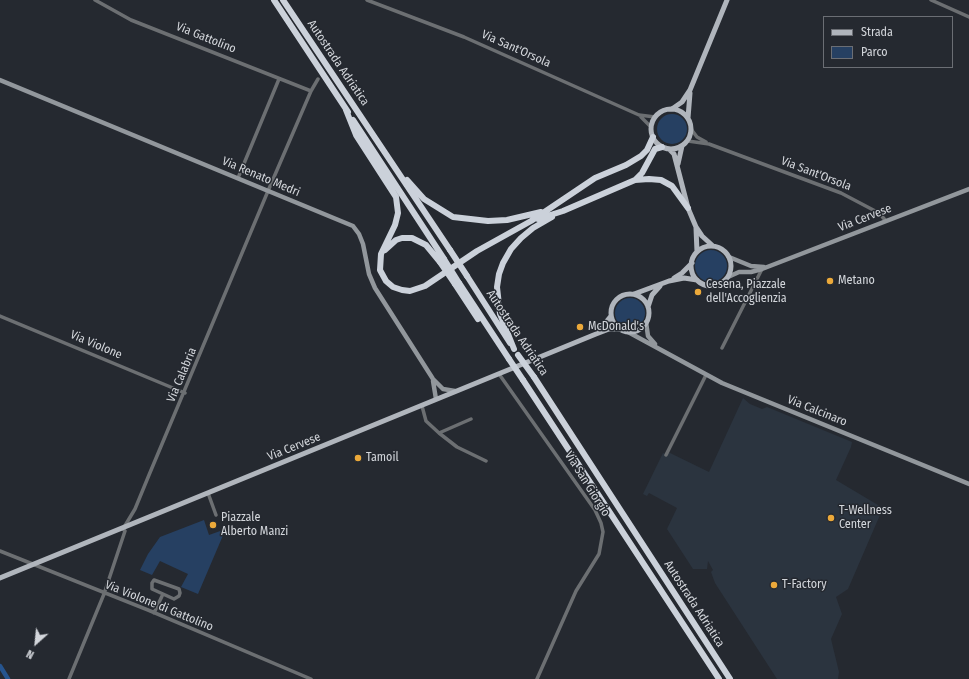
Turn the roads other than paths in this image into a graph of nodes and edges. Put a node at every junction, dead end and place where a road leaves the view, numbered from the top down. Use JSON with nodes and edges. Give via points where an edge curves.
{"nodes":[{"id":1,"x":95,"y":0,"type":"edge"},
{"id":2,"x":274,"y":0,"type":"edge"},
{"id":3,"x":283,"y":0,"type":"edge"},
{"id":4,"x":367,"y":0,"type":"edge"},
{"id":5,"x":727,"y":0,"type":"edge"},
{"id":6,"x":931,"y":0,"type":"edge"},
{"id":7,"x":969,"y":17,"type":"edge"},
{"id":8,"x":279,"y":79,"type":"junction"},
{"id":9,"x":318,"y":79,"type":"dead end"},
{"id":10,"x":0,"y":80,"type":"edge"},
{"id":11,"x":690,"y":90,"type":"junction"},
{"id":12,"x":311,"y":91,"type":"junction"},
{"id":13,"x":672,"y":109,"type":"junction"},
{"id":14,"x":346,"y":110,"type":"junction"},
{"id":15,"x":639,"y":115,"type":"junction"},
{"id":16,"x":656,"y":117,"type":"junction"},
{"id":17,"x":688,"y":118,"type":"junction"},
{"id":18,"x":651,"y":127,"type":"junction"},
{"id":19,"x":691,"y":129,"type":"junction"},
{"id":20,"x":653,"y":137,"type":"junction"},
{"id":21,"x":688,"y":141,"type":"junction"},
{"id":22,"x":709,"y":144,"type":"junction"},
{"id":23,"x":682,"y":146,"type":"junction"},
{"id":24,"x":665,"y":148,"type":"junction"},
{"id":25,"x":382,"y":150,"type":"junction"},
{"id":26,"x":677,"y":168,"type":"junction"},
{"id":27,"x":238,"y":178,"type":"junction"},
{"id":28,"x":635,"y":180,"type":"junction"},
{"id":29,"x":969,"y":189,"type":"edge"},
{"id":30,"x":268,"y":191,"type":"junction"},
{"id":31,"x":688,"y":208,"type":"junction"},
{"id":32,"x":547,"y":210,"type":"junction"},
{"id":33,"x":563,"y":211,"type":"junction"},
{"id":34,"x":531,"y":221,"type":"junction"},
{"id":35,"x":886,"y":221,"type":"junction"},
{"id":36,"x":696,"y":227,"type":"junction"},
{"id":37,"x":713,"y":246,"type":"junction"},
{"id":38,"x":697,"y":252,"type":"junction"},
{"id":39,"x":381,"y":254,"type":"junction"},
{"id":40,"x":729,"y":257,"type":"junction"},
{"id":41,"x":442,"y":260,"type":"junction"},
{"id":42,"x":692,"y":263,"type":"junction"},
{"id":43,"x":768,"y":267,"type":"junction"},
{"id":44,"x":762,"y":269,"type":"junction"},
{"id":45,"x":751,"y":272,"type":"junction"},
{"id":46,"x":728,"y":277,"type":"junction"},
{"id":47,"x":698,"y":280,"type":"junction"},
{"id":48,"x":755,"y":280,"type":"junction"},
{"id":49,"x":666,"y":282,"type":"junction"},
{"id":50,"x":634,"y":294,"type":"junction"},
{"id":51,"x":648,"y":307,"type":"junction"},
{"id":52,"x":0,"y":316,"type":"edge"},
{"id":53,"x":611,"y":316,"type":"junction"},
{"id":54,"x":646,"y":322,"type":"junction"},
{"id":55,"x":619,"y":329,"type":"junction"},
{"id":56,"x":628,"y":332,"type":"junction"},
{"id":57,"x":596,"y":334,"type":"junction"},
{"id":58,"x":722,"y":348,"type":"dead end"},
{"id":59,"x":660,"y":349,"type":"junction"},
{"id":60,"x":516,"y":352,"type":"junction"},
{"id":61,"x":499,"y":374,"type":"junction"},
{"id":62,"x":706,"y":375,"type":"junction"},
{"id":63,"x":433,"y":379,"type":"junction"},
{"id":64,"x":457,"y":391,"type":"junction"},
{"id":65,"x":185,"y":393,"type":"junction"},
{"id":66,"x":436,"y":399,"type":"junction"},
{"id":67,"x":422,"y":406,"type":"junction"},
{"id":68,"x":471,"y":420,"type":"dead end"},
{"id":69,"x":439,"y":433,"type":"junction"},
{"id":70,"x":666,"y":455,"type":"dead end"},
{"id":71,"x":486,"y":461,"type":"dead end"},
{"id":72,"x":969,"y":484,"type":"edge"},
{"id":73,"x":208,"y":493,"type":"junction"},
{"id":74,"x":216,"y":516,"type":"dead end"},
{"id":75,"x":123,"y":528,"type":"junction"},
{"id":76,"x":0,"y":551,"type":"edge"},
{"id":77,"x":32,"y":565,"type":"junction"},
{"id":78,"x":0,"y":578,"type":"edge"},
{"id":79,"x":104,"y":594,"type":"junction"},
{"id":80,"x":163,"y":594,"type":"junction"},
{"id":81,"x":154,"y":613,"type":"junction"},
{"id":82,"x":69,"y":679,"type":"edge"},
{"id":83,"x":311,"y":679,"type":"edge"},
{"id":84,"x":537,"y":679,"type":"edge"},
{"id":85,"x":719,"y":679,"type":"edge"},
{"id":86,"x":730,"y":679,"type":"edge"}],
"edges":[{"from":1,"to":8,"type":"street","name":"Via Gattolino","via":[[131,20]]},
{"from":2,"to":14,"type":"highway","name":"Autostrada Adriatica"},
{"from":3,"to":25,"type":"highway","name":"Autostrada Adriatica"},
{"from":4,"to":15,"type":"street","name":"Via Sant'Orsola","via":[[464,37]]},
{"from":5,"to":11,"type":"main road"},
{"from":6,"to":7,"type":"street"},
{"from":8,"to":12,"type":"street","name":"Via Gattolino"},
{"from":8,"to":27,"type":"street"},
{"from":9,"to":12,"type":"street","name":"Via Calabria"},
{"from":10,"to":27,"type":"main road","name":"Via Renato Medri"},
{"from":11,"to":13,"type":"main road","via":[[682,102]]},
{"from":11,"to":17,"type":"main road"},
{"from":12,"to":30,"type":"street","name":"Via Calabria"},
{"from":13,"to":16,"type":"main road","via":[[663,111]]},
{"from":13,"to":17,"type":"main road","via":[[684,113]]},
{"from":14,"to":39,"type":"highway","via":[[356,135],[396,197],[398,213],[395,225]]},
{"from":14,"to":41,"type":"highway","name":"Autostrada Adriatica"},
{"from":15,"to":16,"type":"street","name":"Via Sant'Orsola"},
{"from":15,"to":18,"type":"street"},
{"from":16,"to":18,"type":"main road"},
{"from":17,"to":19,"type":"main road"},
{"from":18,"to":20,"type":"main road"},
{"from":19,"to":21,"type":"main road"},
{"from":19,"to":22,"type":"street","via":[[697,137]]},
{"from":20,"to":24,"type":"main road"},
{"from":20,"to":32,"type":"highway","via":[[641,156],[595,178]]},
{"from":21,"to":22,"type":"street","name":"Via Sant'Orsola"},
{"from":21,"to":23,"type":"main road"},
{"from":22,"to":35,"type":"street","name":"Via Sant'Orsola","via":[[842,193],[879,213]]},
{"from":23,"to":24,"type":"main road"},
{"from":23,"to":26,"type":"main road"},
{"from":24,"to":26,"type":"main road","via":[[674,154]]},
{"from":24,"to":28,"type":"highway","via":[[655,149],[642,173]]},
{"from":25,"to":32,"type":"highway","via":[[390,156],[424,199],[453,217],[482,221],[507,220]]},
{"from":25,"to":60,"type":"highway","name":"Autostrada Adriatica","bridge":true},
{"from":26,"to":31,"type":"main road"},
{"from":27,"to":30,"type":"main road","name":"Via Renato Medri"},
{"from":28,"to":31,"type":"highway","via":[[655,179],[667,182],[677,191]]},
{"from":28,"to":33,"type":"highway"},
{"from":29,"to":35,"type":"main road","name":"Via Cervese"},
{"from":30,"to":63,"type":"main road","name":"Via Renato Medri","via":[[353,226],[361,239],[368,274],[375,288]]},
{"from":30,"to":65,"type":"street","name":"Via Calabria"},
{"from":31,"to":36,"type":"main road"},
{"from":32,"to":34,"type":"highway"},
{"from":33,"to":34,"type":"highway"},
{"from":33,"to":60,"type":"highway","via":[[533,228],[511,249],[503,263],[497,287],[498,301],[500,314]]},
{"from":34,"to":39,"type":"highway","via":[[477,251],[425,286],[414,290],[402,290],[386,281],[380,270]]},
{"from":35,"to":43,"type":"main road","name":"Via Cervese"},
{"from":36,"to":37,"type":"main road"},
{"from":36,"to":38,"type":"main road"},
{"from":37,"to":38,"type":"main road"},
{"from":37,"to":40,"type":"main road"},
{"from":38,"to":42,"type":"main road"},
{"from":39,"to":41,"type":"highway","via":[[396,240],[412,238],[426,245]]},
{"from":40,"to":43,"type":"main road","name":"Via Cervese","via":[[751,266]]},
{"from":40,"to":46,"type":"main road","via":[[731,267]]},
{"from":41,"to":85,"type":"highway","name":"Autostrada Adriatica","bridge":true},
{"from":42,"to":47,"type":"main road","via":[[694,276]]},
{"from":42,"to":49,"type":"main road","via":[[682,273]]},
{"from":43,"to":44,"type":"main road","name":"Via Cervese"},
{"from":44,"to":45,"type":"main road","name":"Via Cervese"},
{"from":44,"to":48,"type":"street"},
{"from":45,"to":46,"type":"main road","name":"Via Cervese","via":[[739,272]]},
{"from":45,"to":48,"type":"street"},
{"from":46,"to":47,"type":"main road","via":[[713,286]]},
{"from":47,"to":49,"type":"main road","via":[[684,278]]},
{"from":48,"to":58,"type":"street"},
{"from":49,"to":50,"type":"main road"},
{"from":49,"to":51,"type":"main road","via":[[654,292]]},
{"from":50,"to":51,"type":"main road"},
{"from":50,"to":53,"type":"main road","via":[[619,298],[612,306]]},
{"from":51,"to":54,"type":"main road","via":[[649,315]]},
{"from":52,"to":65,"type":"street","name":"Via Violone"},
{"from":53,"to":55,"type":"main road"},
{"from":53,"to":57,"type":"main road","name":"Via Cervese"},
{"from":54,"to":56,"type":"main road","via":[[638,330]]},
{"from":54,"to":59,"type":"main road","name":"Via Calcinaro","via":[[648,336]]},
{"from":55,"to":56,"type":"main road"},
{"from":55,"to":57,"type":"main road","name":"Via Cervese","via":[[609,329]]},
{"from":56,"to":59,"type":"main road","name":"Via Calcinaro"},
{"from":57,"to":61,"type":"main road","name":"Via Cervese"},
{"from":59,"to":62,"type":"main road","name":"Via Calcinaro"},
{"from":60,"to":86,"type":"highway","name":"Autostrada Adriatica","bridge":true},
{"from":61,"to":64,"type":"main road","name":"Via Cervese"},
{"from":61,"to":84,"type":"street","name":"Via San Giorgio","via":[[595,510],[602,528],[599,554],[576,591]]},
{"from":62,"to":70,"type":"street"},
{"from":62,"to":72,"type":"main road","name":"Via Calcinaro"},
{"from":63,"to":64,"type":"main road","name":"Via Renato Medri","via":[[443,390]]},
{"from":63,"to":66,"type":"main road","name":"Via Renato Medri"},
{"from":64,"to":66,"type":"main road","name":"Via Cervese"},
{"from":65,"to":75,"type":"street","name":"Via Calabria","via":[[134,509]]},
{"from":66,"to":67,"type":"main road","name":"Via Cervese"},
{"from":67,"to":69,"type":"street","via":[[426,421]]},
{"from":67,"to":73,"type":"main road","name":"Via Cervese"},
{"from":68,"to":69,"type":"street"},
{"from":69,"to":71,"type":"street","via":[[457,447]]},
{"from":73,"to":74,"type":"street"},
{"from":73,"to":75,"type":"main road","name":"Via Cervese"},
{"from":75,"to":77,"type":"main road","name":"Via Cervese"},
{"from":75,"to":79,"type":"street","name":"Via Calabria","via":[[125,531]]},
{"from":76,"to":77,"type":"street","name":"Via Violone di Gattolino"},
{"from":77,"to":78,"type":"main road","name":"Via Cervese"},
{"from":77,"to":79,"type":"street","name":"Via Violone di Gattolino"},
{"from":79,"to":81,"type":"street","name":"Via Violone di Gattolino"},
{"from":79,"to":82,"type":"street","name":"Via Calabria"},
{"from":80,"to":80,"type":"street","via":[[174,599],[180,593],[178,589],[154,580],[152,589]]},
{"from":80,"to":81,"type":"street"},
{"from":81,"to":83,"type":"street","name":"Via Violone di Gattolino"}]}
